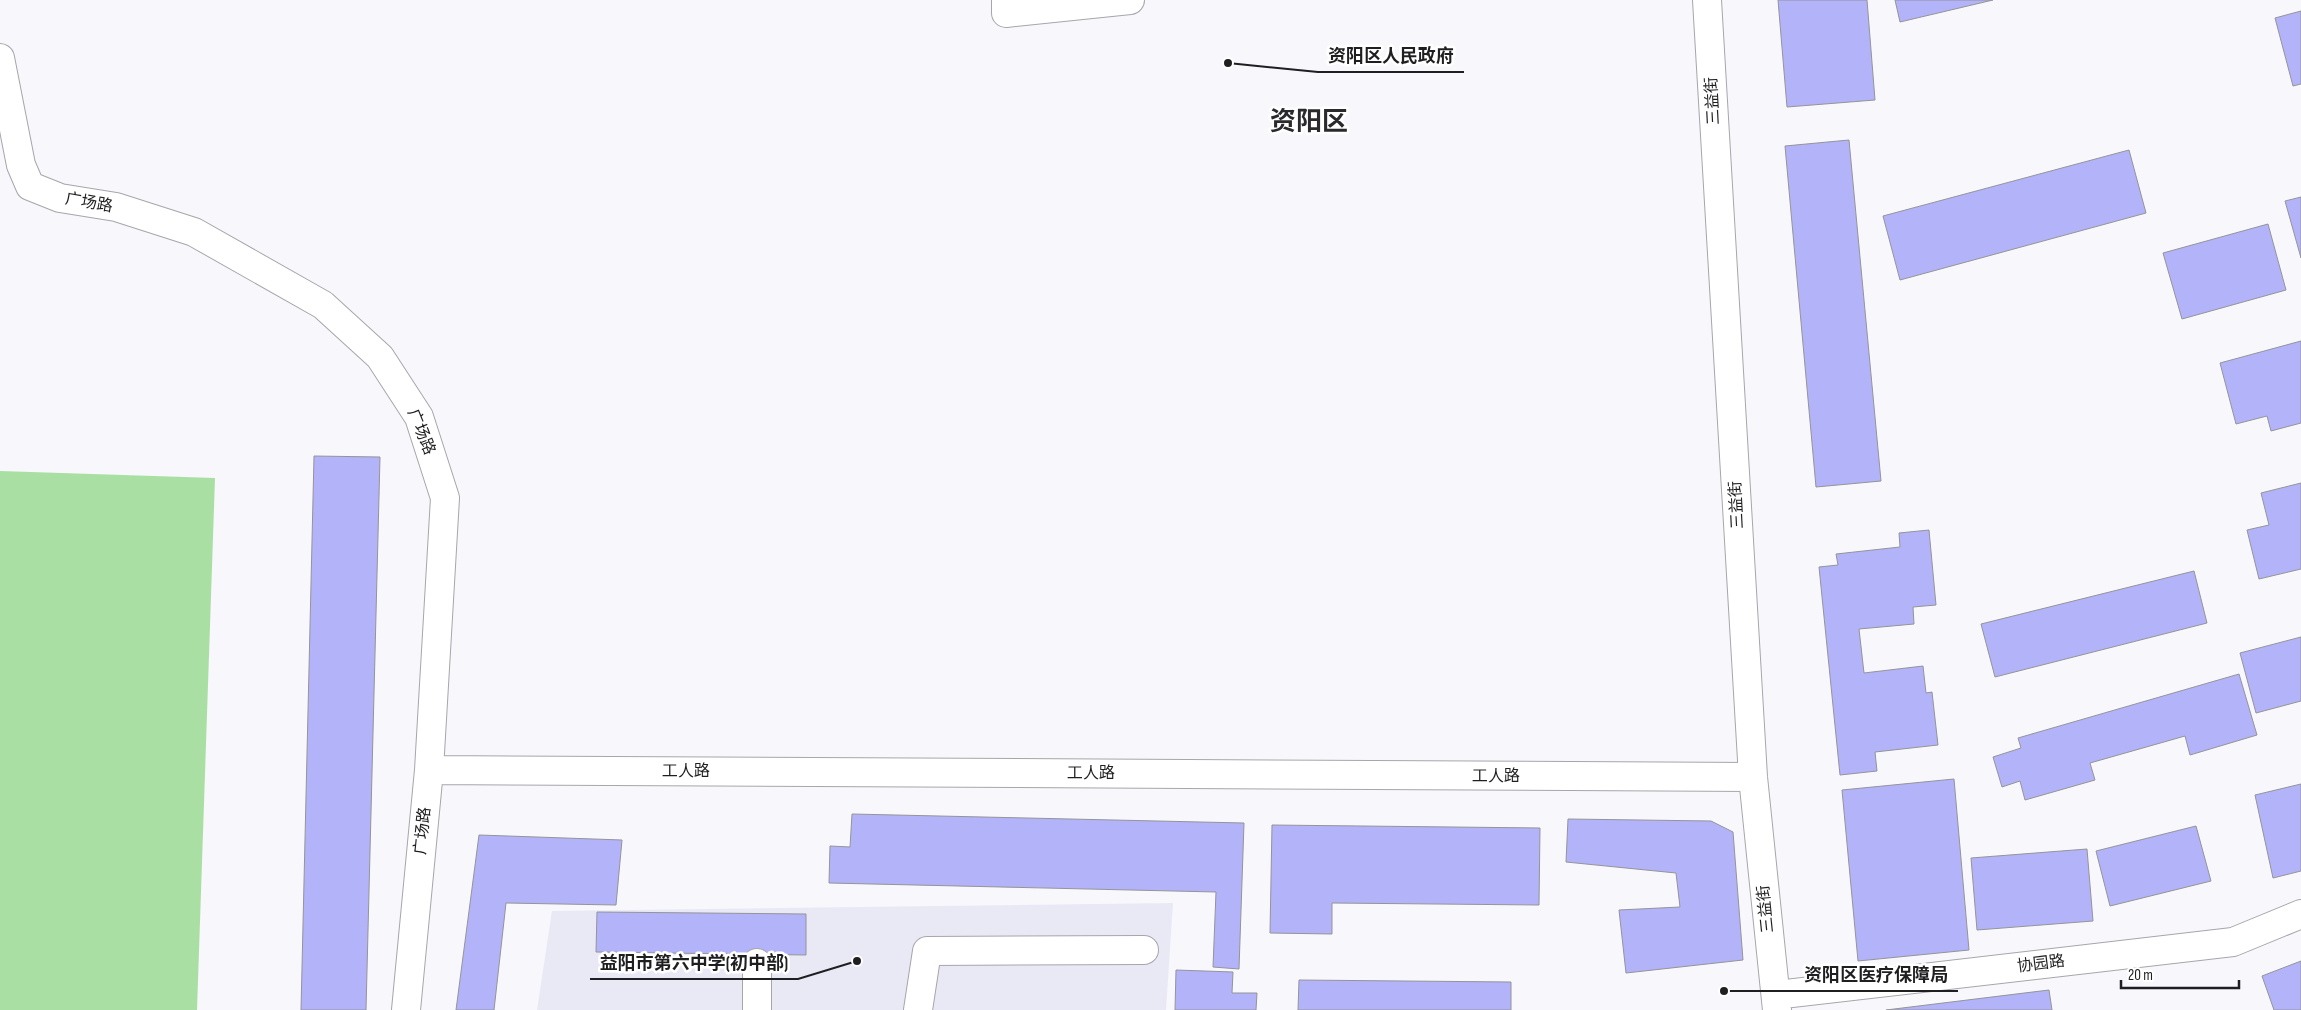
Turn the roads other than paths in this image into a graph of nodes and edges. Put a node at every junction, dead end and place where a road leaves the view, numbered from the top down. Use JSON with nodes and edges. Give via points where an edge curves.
{"nodes":[{"id":1,"x":1006,"y":0,"type":"edge"},
{"id":2,"x":1130,"y":0,"type":"edge"},
{"id":3,"x":1707,"y":0,"type":"edge"},
{"id":4,"x":0,"y":58,"type":"edge"},
{"id":5,"x":429,"y":770,"type":"junction"},
{"id":6,"x":1753,"y":777,"type":"junction"},
{"id":7,"x":2301,"y":914,"type":"edge"},
{"id":8,"x":1144,"y":950,"type":"dead end"},
{"id":9,"x":757,"y":963,"type":"dead end"},
{"id":10,"x":1776,"y":1003,"type":"edge"},
{"id":11,"x":406,"y":1010,"type":"edge"},
{"id":12,"x":757,"y":1010,"type":"edge"},
{"id":13,"x":918,"y":1010,"type":"edge"}],
"edges":[{"from":1,"to":2,"type":"street","via":[[1006,13]]},
{"from":3,"to":6,"type":"street","name":"三益街"},
{"from":4,"to":5,"type":"street","name":"广场路","via":[[21,165],[30,186],[60,198],[116,207],[194,232],[322,305],[380,357],[419,417],[446,498]]},
{"from":5,"to":6,"type":"street","name":"工人路"},
{"from":5,"to":11,"type":"street","name":"广场路"},
{"from":6,"to":10,"type":"street","name":"三益街"},
{"from":7,"to":10,"type":"street","name":"协园路","via":[[2234,942]]},
{"from":8,"to":13,"type":"street","via":[[927,950]]},
{"from":9,"to":12,"type":"street"}]}
